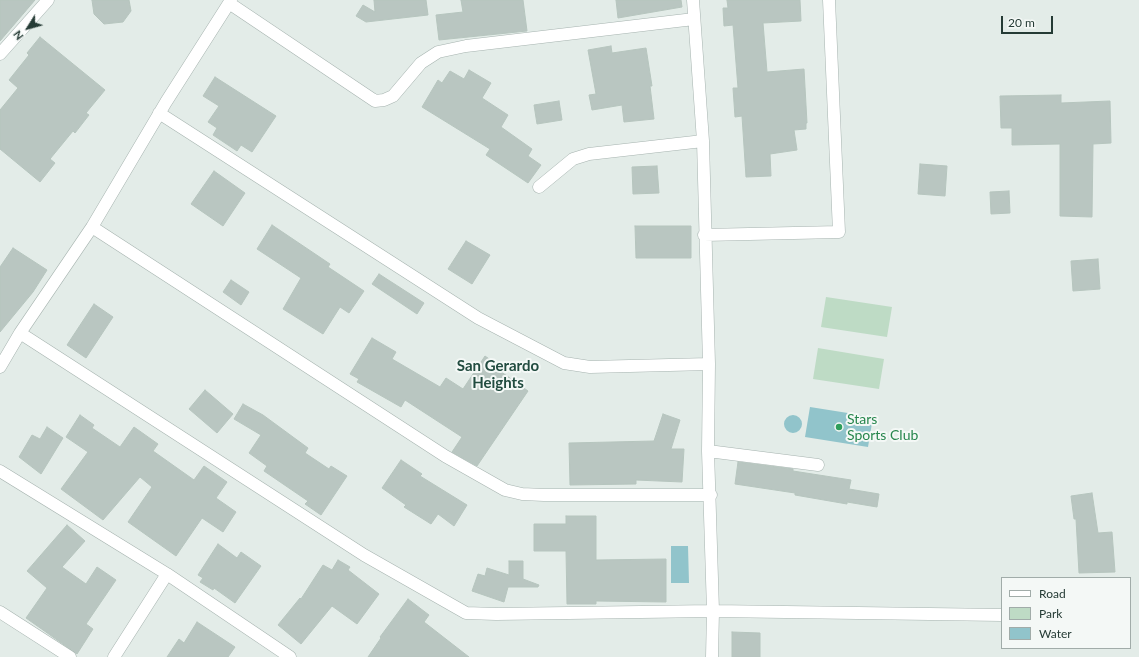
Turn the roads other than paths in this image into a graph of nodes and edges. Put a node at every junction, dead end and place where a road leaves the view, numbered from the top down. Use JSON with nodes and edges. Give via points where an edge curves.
{"nodes":[{"id":1,"x":48,"y":0,"type":"edge"},
{"id":2,"x":693,"y":0,"type":"edge"},
{"id":3,"x":829,"y":0,"type":"edge"},
{"id":4,"x":230,"y":2,"type":"edge"},
{"id":5,"x":694,"y":19,"type":"junction"},
{"id":6,"x":0,"y":54,"type":"edge"},
{"id":7,"x":159,"y":113,"type":"junction"},
{"id":8,"x":703,"y":141,"type":"junction"},
{"id":9,"x":539,"y":187,"type":"dead end"},
{"id":10,"x":92,"y":227,"type":"junction"},
{"id":11,"x":704,"y":235,"type":"junction"},
{"id":12,"x":20,"y":332,"type":"junction"},
{"id":13,"x":709,"y":364,"type":"junction"},
{"id":14,"x":0,"y":367,"type":"edge"},
{"id":15,"x":708,"y":451,"type":"junction"},
{"id":16,"x":818,"y":465,"type":"dead end"},
{"id":17,"x":0,"y":470,"type":"edge"},
{"id":18,"x":711,"y":494,"type":"junction"},
{"id":19,"x":167,"y":574,"type":"junction"},
{"id":20,"x":713,"y":611,"type":"junction"},
{"id":21,"x":0,"y":612,"type":"edge"},
{"id":22,"x":1001,"y":614,"type":"edge"},
{"id":23,"x":70,"y":657,"type":"edge"},
{"id":24,"x":114,"y":657,"type":"edge"},
{"id":25,"x":290,"y":657,"type":"edge"},
{"id":26,"x":712,"y":657,"type":"edge"}],
"edges":[{"from":1,"to":6,"type":"street"},
{"from":2,"to":5,"type":"street"},
{"from":3,"to":11,"type":"street","via":[[839,232]]},
{"from":4,"to":5,"type":"street","via":[[375,101],[393,96],[422,63],[438,52],[466,46]]},
{"from":4,"to":7,"type":"street"},
{"from":5,"to":8,"type":"street"},
{"from":7,"to":10,"type":"street"},
{"from":7,"to":13,"type":"street","via":[[478,318],[564,363],[590,367]]},
{"from":8,"to":9,"type":"street","via":[[589,154],[573,159]]},
{"from":8,"to":11,"type":"street"},
{"from":10,"to":12,"type":"street"},
{"from":10,"to":18,"type":"street","via":[[445,456],[505,490],[544,495]]},
{"from":11,"to":13,"type":"street"},
{"from":12,"to":14,"type":"street"},
{"from":12,"to":20,"type":"street","via":[[364,555],[466,613]]},
{"from":13,"to":15,"type":"street"},
{"from":15,"to":16,"type":"street"},
{"from":15,"to":18,"type":"street"},
{"from":17,"to":19,"type":"street"},
{"from":18,"to":20,"type":"street"},
{"from":19,"to":24,"type":"street"},
{"from":19,"to":25,"type":"street"},
{"from":20,"to":22,"type":"street"},
{"from":20,"to":26,"type":"street"},
{"from":21,"to":23,"type":"street"}]}
